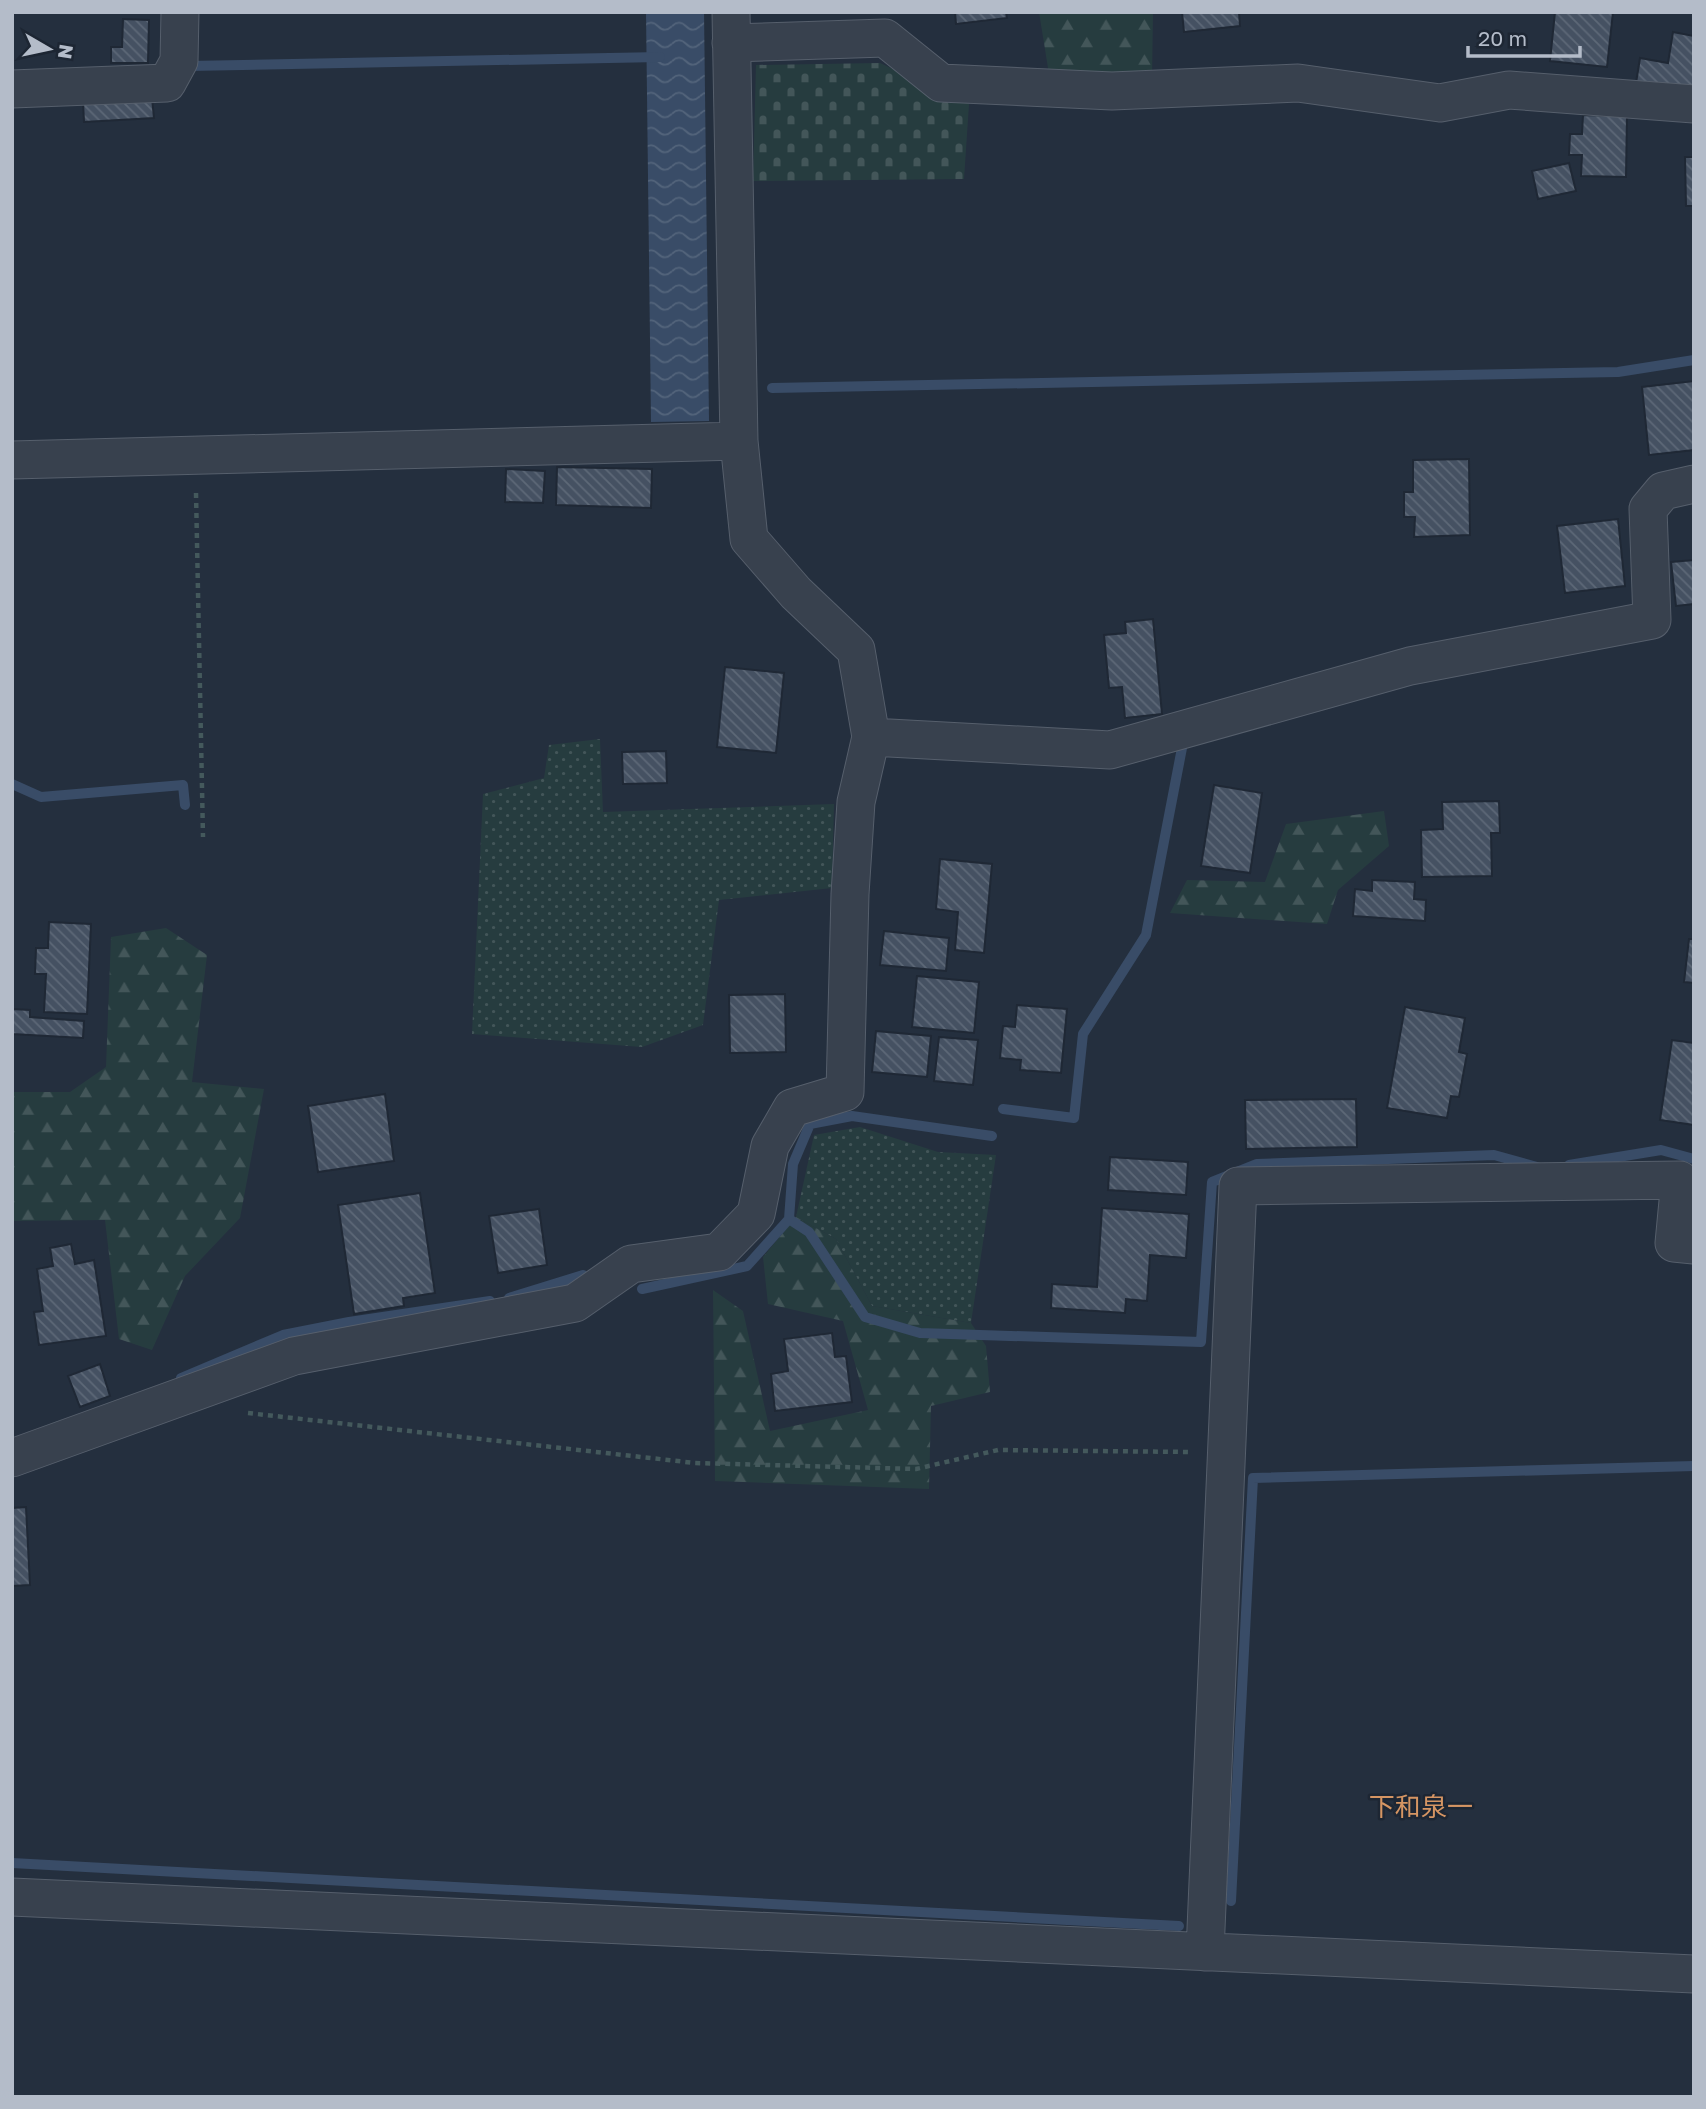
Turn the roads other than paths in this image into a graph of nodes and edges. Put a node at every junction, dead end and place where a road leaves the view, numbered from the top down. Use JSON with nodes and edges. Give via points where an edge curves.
{"nodes":[{"id":1,"x":180,"y":12,"type":"edge"},
{"id":2,"x":731,"y":27,"type":"edge"},
{"id":3,"x":12,"y":89,"type":"edge"},
{"id":4,"x":1694,"y":104,"type":"edge"},
{"id":5,"x":739,"y":441,"type":"junction"},
{"id":6,"x":12,"y":460,"type":"edge"},
{"id":7,"x":1694,"y":484,"type":"edge"},
{"id":8,"x":871,"y":737,"type":"junction"},
{"id":9,"x":1694,"y":1245,"type":"edge"},
{"id":10,"x":12,"y":1458,"type":"edge"},
{"id":11,"x":12,"y":1896,"type":"edge"},
{"id":12,"x":1205,"y":1952,"type":"junction"},
{"id":13,"x":1694,"y":1974,"type":"edge"}],
"edges":[{"from":1,"to":3,"type":"street","via":[[180,61],[167,83]]},
{"from":2,"to":4,"type":"street","via":[[885,38],[941,83],[1112,91],[1298,83],[1440,103],[1509,90]]},
{"from":2,"to":5,"type":"street"},
{"from":5,"to":6,"type":"street"},
{"from":5,"to":8,"type":"street","via":[[749,539],[796,593],[856,650]]},
{"from":7,"to":8,"type":"street","via":[[1663,491],[1648,509],[1653,620],[1410,666],[1110,750]]},
{"from":8,"to":10,"type":"street","via":[[856,802],[845,1091],[792,1108],[770,1146],[756,1214],[719,1252],[631,1264],[575,1303],[294,1356]]},
{"from":9,"to":12,"type":"street","via":[[1674,1243],[1680,1180],[1238,1185]]},
{"from":11,"to":12,"type":"street"},
{"from":12,"to":13,"type":"street"}]}
